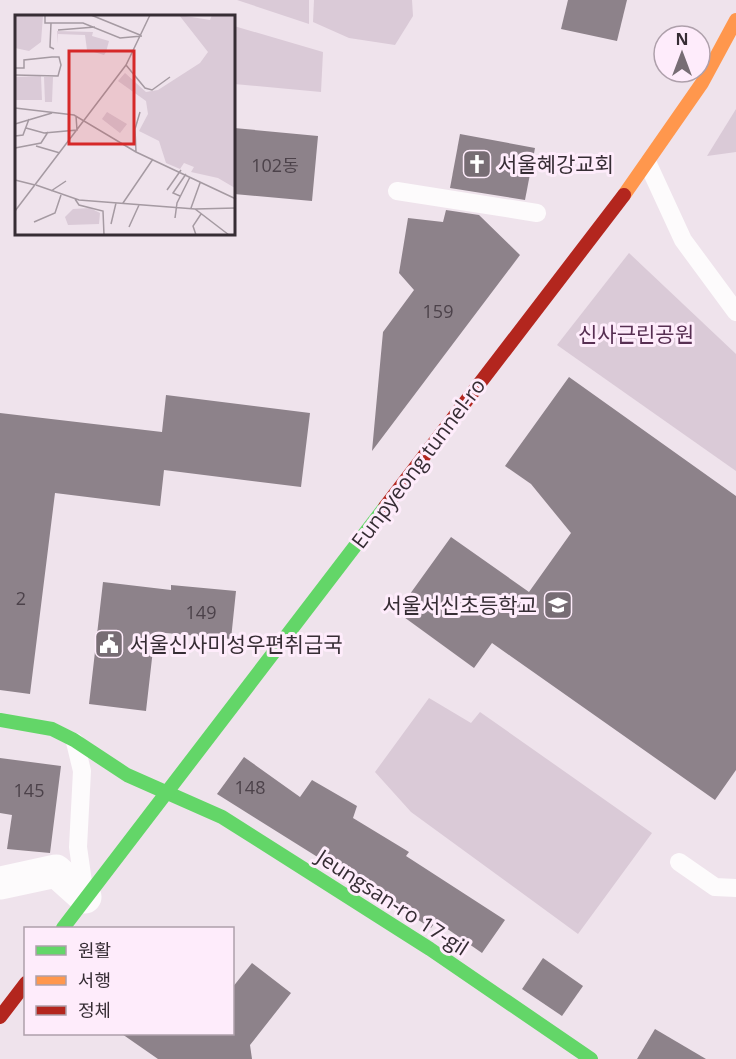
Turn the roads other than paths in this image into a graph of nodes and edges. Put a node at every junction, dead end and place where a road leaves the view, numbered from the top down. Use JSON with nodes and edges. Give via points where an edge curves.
{"nodes":[{"id":1,"x":736,"y":20,"type":"edge"},
{"id":2,"x":648,"y":164,"type":"junction"},
{"id":3,"x":397,"y":191,"type":"dead end"},
{"id":4,"x":537,"y":213,"type":"dead end"},
{"id":5,"x":736,"y":312,"type":"edge"},
{"id":6,"x":0,"y":720,"type":"edge"},
{"id":7,"x":74,"y":740,"type":"junction"},
{"id":8,"x":165,"y":793,"type":"junction"},
{"id":9,"x":679,"y":862,"type":"dead end"},
{"id":10,"x":0,"y":883,"type":"edge"},
{"id":11,"x":736,"y":888,"type":"edge"},
{"id":12,"x":85,"y":897,"type":"junction"},
{"id":13,"x":64,"y":927,"type":"edge"},
{"id":14,"x":24,"y":986,"type":"edge"},
{"id":15,"x":0,"y":1017,"type":"edge"},
{"id":16,"x":591,"y":1059,"type":"edge"}],
"edges":[{"from":1,"to":2,"type":"main road","name":"Eunpyeong tunnel-ro","via":[[707,75]]},
{"from":2,"to":5,"type":"lane","via":[[683,240]]},
{"from":2,"to":8,"type":"main road","name":"Eunpyeong tunnel-ro"},
{"from":3,"to":4,"type":"lane"},
{"from":6,"to":7,"type":"main road","name":"Jeungsan-ro 17-gil","via":[[51,729]]},
{"from":7,"to":8,"type":"main road","name":"Jeungsan-ro 17-gil","via":[[127,775]]},
{"from":7,"to":12,"type":"lane","via":[[82,771],[78,847]]},
{"from":8,"to":12,"type":"main road","name":"Eunpyeong tunnel-ro"},
{"from":8,"to":16,"type":"main road","name":"Jeungsan-ro 17-gil","via":[[222,817],[430,949]]},
{"from":9,"to":11,"type":"lane","via":[[714,887]]},
{"from":10,"to":12,"type":"street","via":[[56,871]]},
{"from":12,"to":13,"type":"main road","name":"Eunpyeong tunnel-ro"},
{"from":14,"to":15,"type":"main road"}]}
